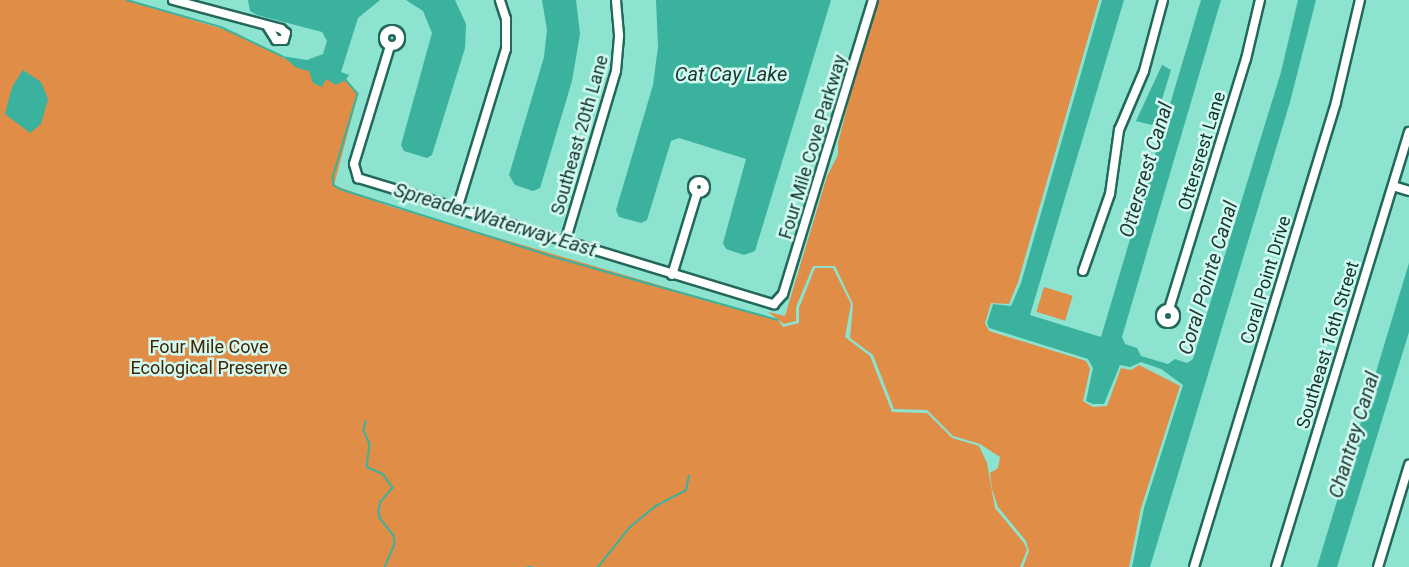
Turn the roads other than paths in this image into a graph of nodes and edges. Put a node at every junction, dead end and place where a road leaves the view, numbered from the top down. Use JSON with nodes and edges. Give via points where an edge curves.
{"nodes":[{"id":1,"x":173,"y":0,"type":"edge"},
{"id":2,"x":500,"y":0,"type":"edge"},
{"id":3,"x":616,"y":0,"type":"edge"},
{"id":4,"x":873,"y":0,"type":"edge"},
{"id":5,"x":1163,"y":0,"type":"edge"},
{"id":6,"x":1260,"y":0,"type":"edge"},
{"id":7,"x":1360,"y":0,"type":"edge"},
{"id":8,"x":268,"y":27,"type":"dead end"},
{"id":9,"x":390,"y":46,"type":"dead end"},
{"id":10,"x":1409,"y":132,"type":"edge"},
{"id":11,"x":1393,"y":186,"type":"junction"},
{"id":12,"x":1409,"y":190,"type":"edge"},
{"id":13,"x":697,"y":193,"type":"dead end"},
{"id":14,"x":457,"y":209,"type":"junction"},
{"id":15,"x":565,"y":242,"type":"junction"},
{"id":16,"x":1083,"y":271,"type":"dead end"},
{"id":17,"x":672,"y":275,"type":"junction"},
{"id":18,"x":1169,"y":309,"type":"dead end"},
{"id":19,"x":1409,"y":465,"type":"edge"},
{"id":20,"x":1194,"y":567,"type":"edge"},
{"id":21,"x":1276,"y":567,"type":"edge"},
{"id":22,"x":1378,"y":567,"type":"edge"}],
"edges":[{"from":1,"to":8,"type":"street"},
{"from":2,"to":14,"type":"street","via":[[506,18],[506,49]]},
{"from":3,"to":15,"type":"street","name":"Southeast 20th Lane","via":[[616,71]]},
{"from":4,"to":17,"type":"street","name":"Four Mile Cove Parkway","via":[[778,302],[768,304]]},
{"from":5,"to":16,"type":"street","via":[[1144,71],[1128,102],[1118,135],[1110,194]]},
{"from":6,"to":18,"type":"street","name":"Ottersrest Lane","via":[[1246,59]]},
{"from":7,"to":20,"type":"street","name":"Coral Point Drive","via":[[1336,102]]},
{"from":9,"to":14,"type":"street","via":[[354,164],[355,176]]},
{"from":10,"to":11,"type":"street","name":"Southeast 16th Street"},
{"from":11,"to":12,"type":"street"},
{"from":11,"to":21,"type":"street","name":"Southeast 16th Street"},
{"from":13,"to":17,"type":"street"},
{"from":14,"to":15,"type":"street"},
{"from":15,"to":17,"type":"street"},
{"from":19,"to":22,"type":"street"}]}
